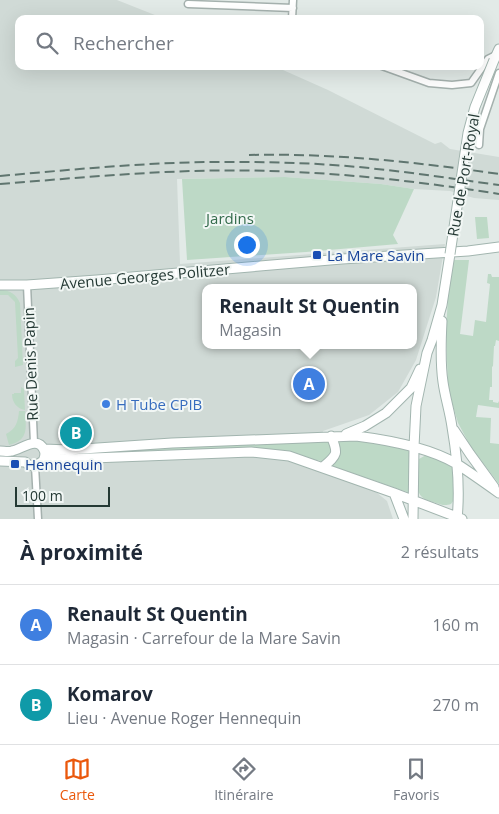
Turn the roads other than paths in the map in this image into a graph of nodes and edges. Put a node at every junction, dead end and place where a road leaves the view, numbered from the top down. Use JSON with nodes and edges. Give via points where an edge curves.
{"nodes":[{"id":1,"x":293,"y":0,"type":"edge"},
{"id":2,"x":188,"y":4,"type":"dead end"},
{"id":3,"x":292,"y":8,"type":"junction"},
{"id":4,"x":292,"y":15,"type":"edge"},
{"id":5,"x":497,"y":55,"type":"edge"},
{"id":6,"x":484,"y":65,"type":"edge"},
{"id":7,"x":393,"y":70,"type":"edge"},
{"id":8,"x":480,"y":70,"type":"edge"},
{"id":9,"x":499,"y":73,"type":"edge"},
{"id":10,"x":479,"y":146,"type":"dead end"},
{"id":11,"x":499,"y":247,"type":"edge"},
{"id":12,"x":0,"y":285,"type":"edge"},
{"id":13,"x":27,"y":285,"type":"junction"},
{"id":14,"x":442,"y":305,"type":"junction"},
{"id":15,"x":427,"y":353,"type":"junction"},
{"id":16,"x":452,"y":428,"type":"junction"},
{"id":17,"x":335,"y":436,"type":"junction"},
{"id":18,"x":30,"y":444,"type":"junction"},
{"id":19,"x":414,"y":448,"type":"junction"},
{"id":20,"x":0,"y":452,"type":"edge"},
{"id":21,"x":45,"y":454,"type":"junction"},
{"id":22,"x":0,"y":460,"type":"edge"},
{"id":23,"x":25,"y":462,"type":"junction"},
{"id":24,"x":456,"y":464,"type":"junction"},
{"id":25,"x":35,"y":466,"type":"junction"},
{"id":26,"x":323,"y":467,"type":"junction"},
{"id":27,"x":498,"y":492,"type":"edge"},
{"id":28,"x":394,"y":493,"type":"junction"},
{"id":29,"x":414,"y":501,"type":"junction"},
{"id":30,"x":38,"y":519,"type":"edge"},
{"id":31,"x":404,"y":519,"type":"edge"},
{"id":32,"x":413,"y":519,"type":"edge"},
{"id":33,"x":459,"y":519,"type":"edge"}],
"edges":[{"from":1,"to":3,"type":"street"},
{"from":2,"to":3,"type":"street"},
{"from":3,"to":4,"type":"street"},
{"from":5,"to":6,"type":"street"},
{"from":5,"to":14,"type":"street","name":"Rue de Port-Royal","bridge":true,"via":[[468,132]]},
{"from":7,"to":8,"type":"street","via":[[429,83],[452,85],[471,83]]},
{"from":9,"to":10,"type":"street","via":[[480,129]]},
{"from":11,"to":13,"type":"street","name":"Avenue Georges Politzer"},
{"from":12,"to":13,"type":"street","name":"Avenue Georges Politzer"},
{"from":13,"to":18,"type":"street","name":"Rue Denis Papin"},
{"from":14,"to":15,"type":"street","name":"Rue de Port-Royal"},
{"from":14,"to":16,"type":"street","name":"Rue de Port-Royal","via":[[442,381]]},
{"from":15,"to":17,"type":"street","via":[[411,388],[386,413],[365,426]]},
{"from":15,"to":19,"type":"street","name":"Rue de Port-Royal","via":[[416,406]]},
{"from":16,"to":24,"type":"street","name":"Rue de Port-Royal"},
{"from":16,"to":27,"type":"street"},
{"from":17,"to":19,"type":"street","via":[[385,440]]},
{"from":17,"to":21,"type":"street","via":[[68,450]]},
{"from":17,"to":26,"type":"street","via":[[334,458]]},
{"from":18,"to":20,"type":"street"},
{"from":18,"to":21,"type":"street","via":[[38,444]]},
{"from":18,"to":23,"type":"street","via":[[22,454]]},
{"from":19,"to":24,"type":"street"},
{"from":19,"to":29,"type":"street","name":"Rue de Port-Royal"},
{"from":21,"to":25,"type":"street","via":[[40,464]]},
{"from":21,"to":26,"type":"street","via":[[66,459],[251,452],[289,456]]},
{"from":22,"to":23,"type":"street"},
{"from":23,"to":25,"type":"street"},
{"from":24,"to":27,"type":"street"},
{"from":24,"to":33,"type":"street","name":"Rue de Port-Royal"},
{"from":25,"to":30,"type":"street"},
{"from":26,"to":28,"type":"street"},
{"from":28,"to":29,"type":"street"},
{"from":28,"to":31,"type":"street"},
{"from":29,"to":32,"type":"street","name":"Rue de Port-Royal"},
{"from":29,"to":33,"type":"street"}]}
